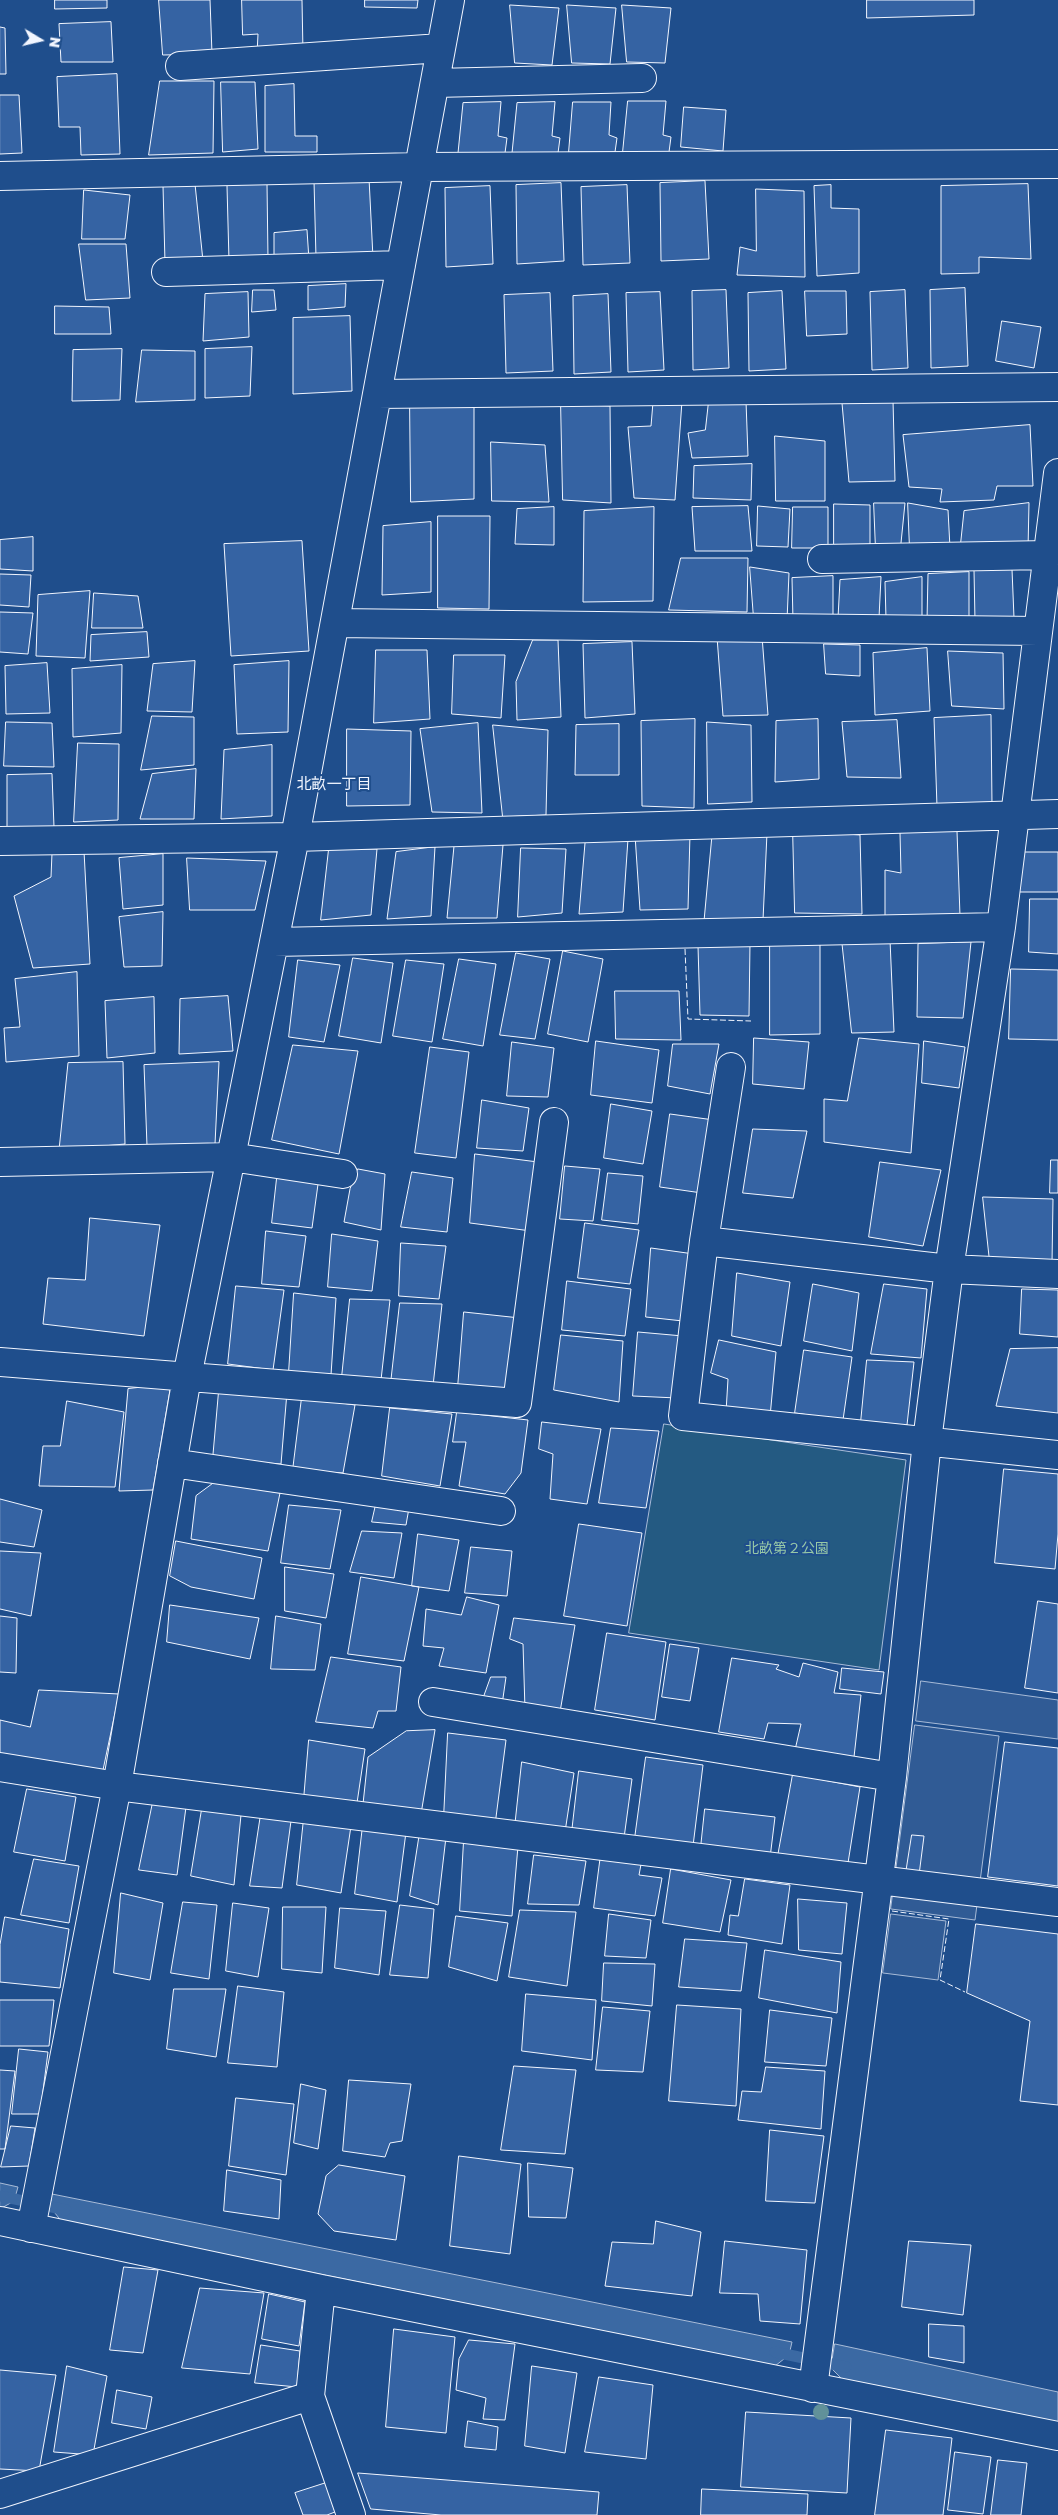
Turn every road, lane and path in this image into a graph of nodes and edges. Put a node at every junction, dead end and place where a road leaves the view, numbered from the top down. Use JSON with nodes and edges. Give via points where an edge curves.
{"nodes":[{"id":1,"x":450,"y":0,"type":"edge"},
{"id":2,"x":441,"y":48,"type":"junction"},
{"id":3,"x":180,"y":66,"type":"dead end"},
{"id":4,"x":642,"y":78,"type":"dead end"},
{"id":5,"x":434,"y":83,"type":"junction"},
{"id":6,"x":1058,"y":164,"type":"edge"},
{"id":7,"x":419,"y":168,"type":"junction"},
{"id":8,"x":0,"y":176,"type":"edge"},
{"id":9,"x":401,"y":265,"type":"junction"},
{"id":10,"x":166,"y":272,"type":"dead end"},
{"id":11,"x":1058,"y":387,"type":"edge"},
{"id":12,"x":377,"y":394,"type":"junction"},
{"id":13,"x":1058,"y":473,"type":"edge"},
{"id":14,"x":1048,"y":555,"type":"junction"},
{"id":15,"x":822,"y":559,"type":"dead end"},
{"id":16,"x":334,"y":623,"type":"junction"},
{"id":17,"x":1038,"y":631,"type":"junction"},
{"id":18,"x":1014,"y":814,"type":"junction"},
{"id":19,"x":1058,"y":814,"type":"edge"},
{"id":20,"x":295,"y":837,"type":"junction"},
{"id":21,"x":0,"y":841,"type":"edge"},
{"id":22,"x":1000,"y":928,"type":"junction"},
{"id":23,"x":274,"y":942,"type":"junction"},
{"id":24,"x":731,"y":1067,"type":"dead end"},
{"id":25,"x":554,"y":1122,"type":"dead end"},
{"id":26,"x":231,"y":1157,"type":"junction"},
{"id":27,"x":0,"y":1162,"type":"edge"},
{"id":28,"x":343,"y":1174,"type":"dead end"},
{"id":29,"x":704,"y":1241,"type":"junction"},
{"id":30,"x":949,"y":1270,"type":"junction"},
{"id":31,"x":1058,"y":1274,"type":"edge"},
{"id":32,"x":0,"y":1362,"type":"edge"},
{"id":33,"x":187,"y":1377,"type":"junction"},
{"id":34,"x":927,"y":1441,"type":"junction"},
{"id":35,"x":1058,"y":1455,"type":"edge"},
{"id":36,"x":172,"y":1463,"type":"junction"},
{"id":37,"x":501,"y":1511,"type":"dead end"},
{"id":38,"x":433,"y":1702,"type":"dead end"},
{"id":39,"x":0,"y":1767,"type":"edge"},
{"id":40,"x":892,"y":1777,"type":"junction"},
{"id":41,"x":117,"y":1786,"type":"junction"},
{"id":42,"x":879,"y":1878,"type":"junction"},
{"id":43,"x":1058,"y":1902,"type":"edge"},
{"id":44,"x":0,"y":2221,"type":"edge"},
{"id":45,"x":32,"y":2223,"type":"junction"},
{"id":46,"x":320,"y":2289,"type":"junction"},
{"id":47,"x":814,"y":2382,"type":"junction"},
{"id":48,"x":310,"y":2396,"type":"junction"},
{"id":49,"x":1058,"y":2436,"type":"edge"},
{"id":50,"x":0,"y":2494,"type":"edge"},
{"id":51,"x":351,"y":2515,"type":"edge"}],
"edges":[{"from":1,"to":2,"type":"street"},
{"from":2,"to":3,"type":"street"},
{"from":2,"to":5,"type":"street"},
{"from":4,"to":5,"type":"street"},
{"from":5,"to":7,"type":"street"},
{"from":6,"to":7,"type":"street"},
{"from":7,"to":8,"type":"street"},
{"from":7,"to":9,"type":"street"},
{"from":9,"to":10,"type":"street"},
{"from":9,"to":12,"type":"street"},
{"from":11,"to":12,"type":"street"},
{"from":12,"to":16,"type":"street"},
{"from":13,"to":14,"type":"street"},
{"from":14,"to":15,"type":"street"},
{"from":14,"to":17,"type":"street"},
{"from":16,"to":17,"type":"street"},
{"from":16,"to":20,"type":"street"},
{"from":17,"to":18,"type":"street"},
{"from":18,"to":19,"type":"street"},
{"from":18,"to":20,"type":"street"},
{"from":18,"to":22,"type":"street"},
{"from":20,"to":21,"type":"street"},
{"from":20,"to":23,"type":"street"},
{"from":22,"to":23,"type":"street"},
{"from":22,"to":30,"type":"street"},
{"from":23,"to":26,"type":"street"},
{"from":24,"to":29,"type":"street"},
{"from":25,"to":33,"type":"street","via":[[517,1403]]},
{"from":26,"to":27,"type":"street"},
{"from":26,"to":28,"type":"street"},
{"from":26,"to":33,"type":"street"},
{"from":29,"to":30,"type":"street"},
{"from":29,"to":34,"type":"street","via":[[683,1416]]},
{"from":30,"to":31,"type":"street"},
{"from":30,"to":34,"type":"street"},
{"from":32,"to":33,"type":"street"},
{"from":33,"to":36,"type":"street"},
{"from":34,"to":35,"type":"street"},
{"from":34,"to":40,"type":"street"},
{"from":36,"to":37,"type":"street"},
{"from":36,"to":41,"type":"street"},
{"from":38,"to":40,"type":"street"},
{"from":39,"to":41,"type":"street"},
{"from":40,"to":42,"type":"street"},
{"from":41,"to":42,"type":"street"},
{"from":41,"to":45,"type":"street"},
{"from":42,"to":43,"type":"street"},
{"from":42,"to":47,"type":"street"},
{"from":44,"to":45,"type":"street"},
{"from":45,"to":46,"type":"street"},
{"from":46,"to":47,"type":"street"},
{"from":46,"to":48,"type":"street"},
{"from":47,"to":49,"type":"street"},
{"from":48,"to":50,"type":"street"},
{"from":48,"to":51,"type":"street"}]}
